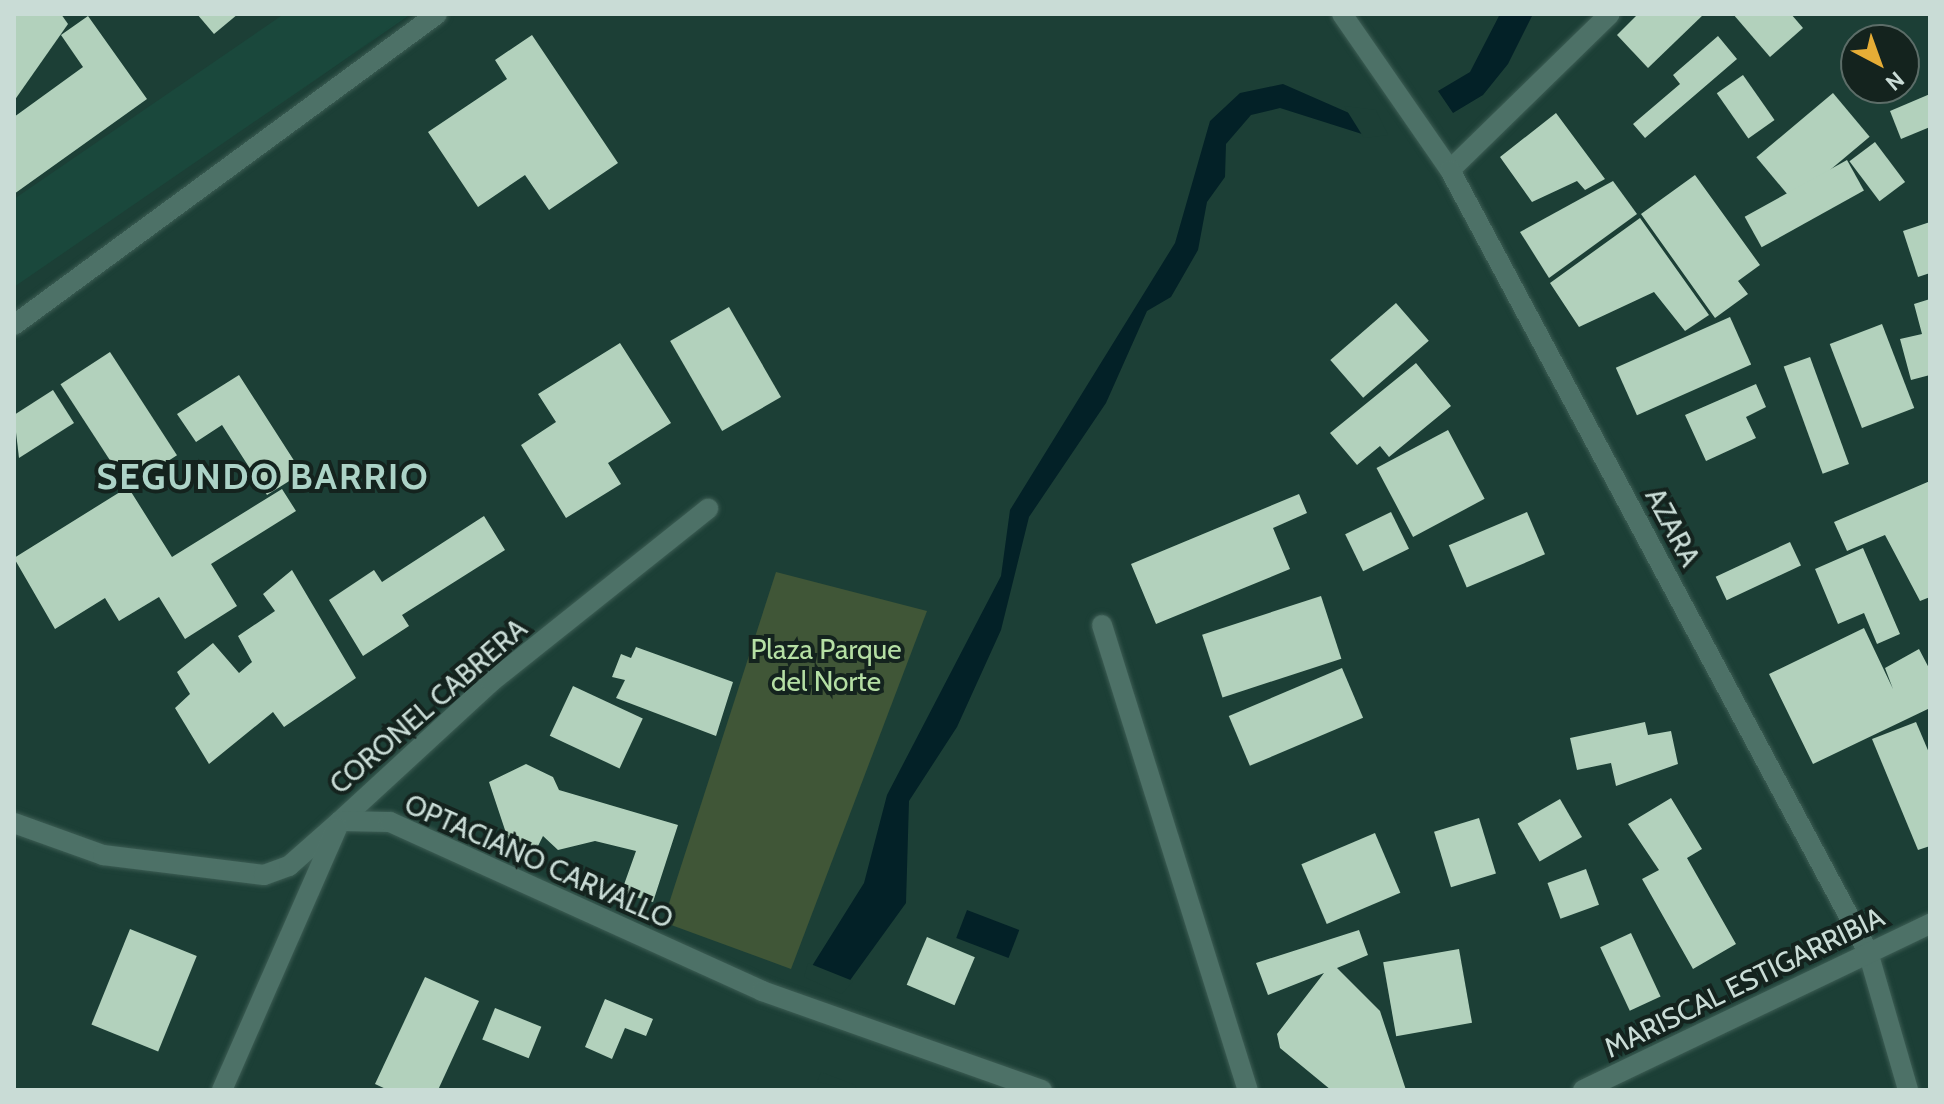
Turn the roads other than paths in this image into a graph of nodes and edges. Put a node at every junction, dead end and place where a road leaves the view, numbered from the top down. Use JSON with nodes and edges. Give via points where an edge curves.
{"nodes":[{"id":1,"x":437,"y":14,"type":"edge"},
{"id":2,"x":1342,"y":14,"type":"edge"},
{"id":3,"x":1610,"y":14,"type":"edge"},
{"id":4,"x":1450,"y":170,"type":"junction"},
{"id":5,"x":14,"y":325,"type":"edge"},
{"id":6,"x":708,"y":509,"type":"dead end"},
{"id":7,"x":1102,"y":625,"type":"dead end"},
{"id":8,"x":340,"y":821,"type":"junction"},
{"id":9,"x":14,"y":823,"type":"edge"},
{"id":10,"x":1930,"y":924,"type":"edge"},
{"id":11,"x":1868,"y":952,"type":"junction"},
{"id":12,"x":222,"y":1090,"type":"edge"},
{"id":13,"x":1042,"y":1090,"type":"edge"},
{"id":14,"x":1248,"y":1090,"type":"edge"},
{"id":15,"x":1583,"y":1090,"type":"edge"},
{"id":16,"x":1908,"y":1090,"type":"edge"}],
"edges":[{"from":1,"to":5,"type":"street"},
{"from":2,"to":4,"type":"street","name":"AZARA"},
{"from":3,"to":4,"type":"street"},
{"from":4,"to":11,"type":"street","name":"AZARA"},
{"from":6,"to":8,"type":"street","name":"CORONEL CABRERA","via":[[491,682]]},
{"from":7,"to":14,"type":"street"},
{"from":8,"to":9,"type":"street","via":[[289,866],[264,875],[103,855]]},
{"from":8,"to":12,"type":"street","name":"CORONEL CABRERA"},
{"from":8,"to":13,"type":"street","name":"OPTACIANO CARVALLO","via":[[390,822],[762,991]]},
{"from":10,"to":11,"type":"street","name":"MARISCAL ESTIGARRIBIA"},
{"from":11,"to":15,"type":"street","name":"MARISCAL ESTIGARRIBIA"},
{"from":11,"to":16,"type":"street","name":"AZARA"}]}
